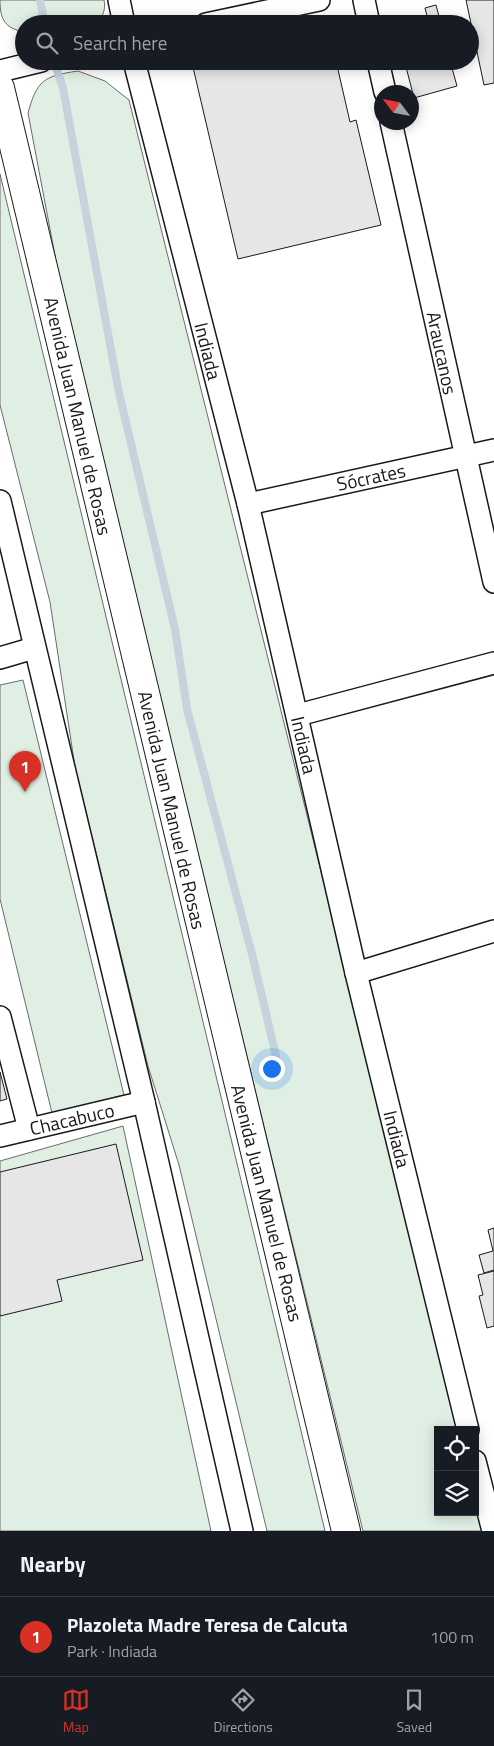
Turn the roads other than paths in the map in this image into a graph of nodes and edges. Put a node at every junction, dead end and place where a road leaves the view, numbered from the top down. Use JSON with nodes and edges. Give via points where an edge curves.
{"nodes":[{"id":1,"x":119,"y":0,"type":"edge"},
{"id":2,"x":319,"y":0,"type":"edge"},
{"id":3,"x":364,"y":0,"type":"edge"},
{"id":4,"x":122,"y":15,"type":"edge"},
{"id":5,"x":248,"y":15,"type":"edge"},
{"id":6,"x":367,"y":15,"type":"edge"},
{"id":7,"x":15,"y":67,"type":"edge"},
{"id":8,"x":136,"y":70,"type":"edge"},
{"id":9,"x":380,"y":70,"type":"edge"},
{"id":10,"x":0,"y":71,"type":"edge"},
{"id":11,"x":383,"y":85,"type":"edge"},
{"id":12,"x":0,"y":88,"type":"edge"},
{"id":13,"x":393,"y":130,"type":"edge"},
{"id":14,"x":494,"y":450,"type":"edge"},
{"id":15,"x":465,"y":458,"type":"junction"},
{"id":16,"x":0,"y":502,"type":"edge"},
{"id":17,"x":248,"y":504,"type":"junction"},
{"id":18,"x":494,"y":582,"type":"edge"},
{"id":19,"x":34,"y":648,"type":"junction"},
{"id":20,"x":0,"y":658,"type":"edge"},
{"id":21,"x":494,"y":663,"type":"edge"},
{"id":22,"x":298,"y":716,"type":"junction"},
{"id":23,"x":494,"y":931,"type":"edge"},
{"id":24,"x":356,"y":973,"type":"junction"},
{"id":25,"x":0,"y":1017,"type":"edge"},
{"id":26,"x":144,"y":1102,"type":"junction"},
{"id":27,"x":29,"y":1129,"type":"junction"},
{"id":28,"x":0,"y":1136,"type":"edge"},
{"id":29,"x":467,"y":1426,"type":"edge"},
{"id":30,"x":479,"y":1471,"type":"edge"},
{"id":31,"x":489,"y":1496,"type":"edge"},
{"id":32,"x":242,"y":1531,"type":"edge"},
{"id":33,"x":346,"y":1531,"type":"edge"},
{"id":34,"x":493,"y":1531,"type":"edge"}],
"edges":[{"from":1,"to":4,"type":"street"},
{"from":2,"to":5,"type":"street"},
{"from":3,"to":6,"type":"street"},
{"from":7,"to":10,"type":"street"},
{"from":8,"to":17,"type":"street","name":"Indiada"},
{"from":9,"to":11,"type":"street"},
{"from":12,"to":33,"type":"main road","name":"Avenida Juan Manuel de Rosas"},
{"from":13,"to":15,"type":"street","name":"Araucanos"},
{"from":14,"to":15,"type":"street","name":"Sócrates"},
{"from":15,"to":17,"type":"street","name":"Sócrates"},
{"from":15,"to":18,"type":"street","name":"Araucanos"},
{"from":16,"to":19,"type":"street"},
{"from":17,"to":22,"type":"street","name":"Indiada"},
{"from":19,"to":20,"type":"street"},
{"from":19,"to":26,"type":"street"},
{"from":21,"to":22,"type":"street"},
{"from":22,"to":24,"type":"street","name":"Indiada"},
{"from":23,"to":24,"type":"street"},
{"from":24,"to":29,"type":"street","name":"Indiada"},
{"from":25,"to":27,"type":"street"},
{"from":26,"to":27,"type":"street","name":"Chacabuco"},
{"from":26,"to":32,"type":"street"},
{"from":27,"to":28,"type":"street","name":"Chacabuco"},
{"from":30,"to":31,"type":"street"},
{"from":31,"to":34,"type":"street"}]}
